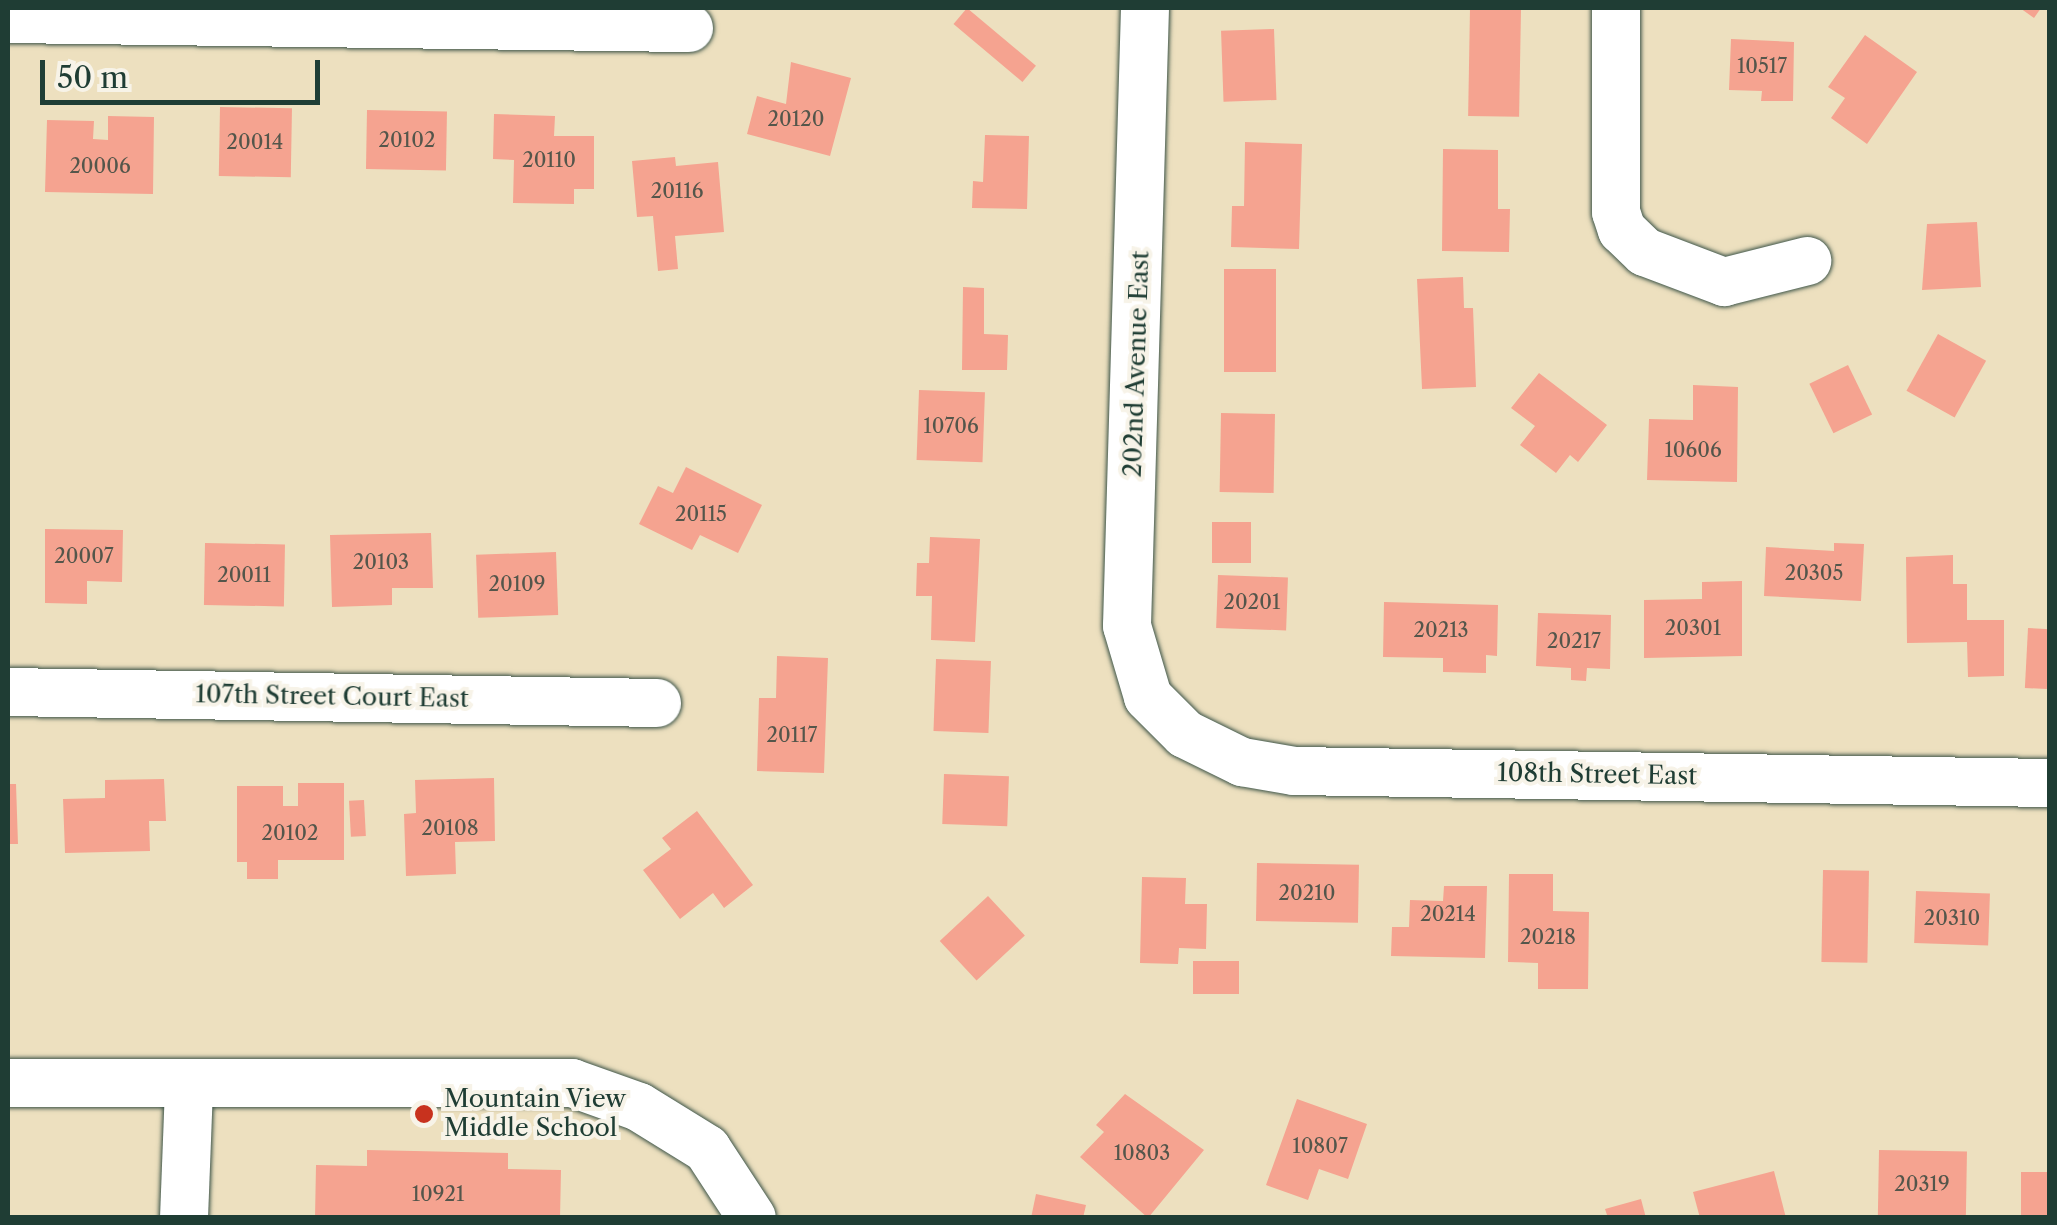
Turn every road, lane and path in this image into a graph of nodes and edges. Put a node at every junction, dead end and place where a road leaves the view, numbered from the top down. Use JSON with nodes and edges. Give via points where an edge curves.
{"nodes":[{"id":1,"x":1146,"y":8,"type":"edge"},
{"id":2,"x":1616,"y":8,"type":"edge"},
{"id":3,"x":8,"y":20,"type":"edge"},
{"id":4,"x":690,"y":28,"type":"dead end"},
{"id":5,"x":1807,"y":261,"type":"dead end"},
{"id":6,"x":8,"y":692,"type":"edge"},
{"id":7,"x":657,"y":703,"type":"dead end"},
{"id":8,"x":1162,"y":710,"type":"joint"},
{"id":9,"x":2050,"y":783,"type":"edge"},
{"id":10,"x":8,"y":1082,"type":"edge"},
{"id":11,"x":188,"y":1087,"type":"junction"},
{"id":12,"x":184,"y":1218,"type":"edge"},
{"id":13,"x":752,"y":1218,"type":"edge"}],
"edges":[{"from":1,"to":8,"type":"street","name":"202nd Avenue East","via":[[1127,626],[1137,677]]},
{"from":2,"to":5,"type":"street","via":[[1616,212],[1622,230],[1645,252],[1724,282]]},
{"from":3,"to":4,"type":"street"},
{"from":6,"to":7,"type":"street","name":"107th Street Court East"},
{"from":8,"to":9,"type":"street","name":"108th Street East","via":[[1209,748],[1294,771]]},
{"from":10,"to":11,"type":"street"},
{"from":11,"to":12,"type":"street"},
{"from":11,"to":13,"type":"street","via":[[572,1083],[639,1107],[707,1148]]}]}
